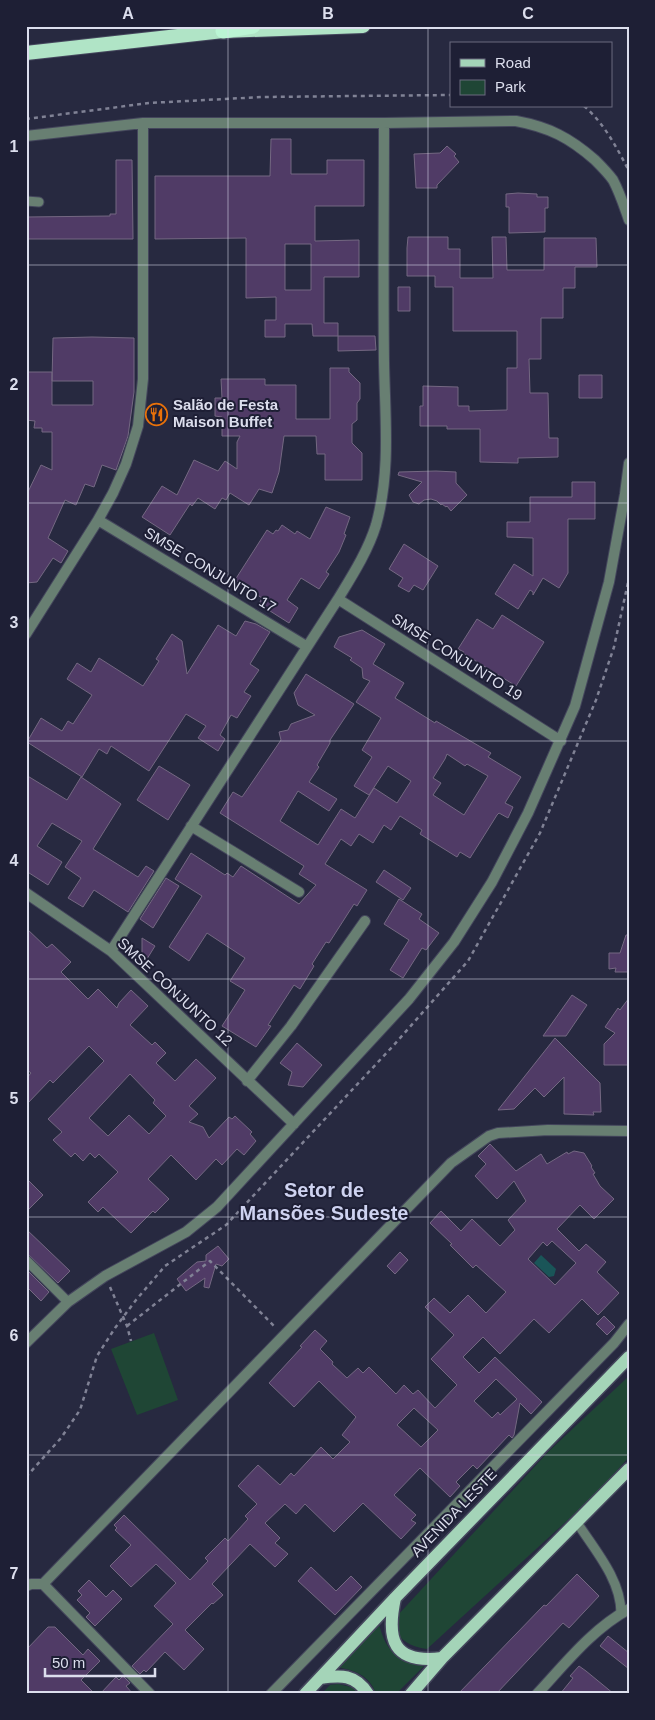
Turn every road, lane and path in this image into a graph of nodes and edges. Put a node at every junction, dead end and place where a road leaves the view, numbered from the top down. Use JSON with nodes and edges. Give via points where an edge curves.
{"nodes":[{"id":1,"x":253,"y":26,"type":"edge"},
{"id":2,"x":363,"y":26,"type":"edge"},
{"id":3,"x":223,"y":31,"type":"junction"},
{"id":4,"x":26,"y":53,"type":"edge"},
{"id":5,"x":450,"y":95,"type":"edge"},
{"id":6,"x":586,"y":108,"type":"edge"},
{"id":7,"x":26,"y":119,"type":"edge"},
{"id":8,"x":143,"y":123,"type":"junction"},
{"id":9,"x":384,"y":123,"type":"junction"},
{"id":10,"x":26,"y":136,"type":"edge"},
{"id":11,"x":629,"y":172,"type":"edge"},
{"id":12,"x":26,"y":201,"type":"edge"},
{"id":13,"x":39,"y":202,"type":"dead end"},
{"id":14,"x":629,"y":220,"type":"edge"},
{"id":15,"x":629,"y":462,"type":"edge"},
{"id":16,"x":98,"y":520,"type":"junction"},
{"id":17,"x":338,"y":599,"type":"junction"},
{"id":18,"x":26,"y":634,"type":"edge"},
{"id":19,"x":306,"y":646,"type":"junction"},
{"id":20,"x":561,"y":741,"type":"junction"},
{"id":21,"x":191,"y":826,"type":"junction"},
{"id":22,"x":299,"y":892,"type":"dead end"},
{"id":23,"x":26,"y":893,"type":"edge"},
{"id":24,"x":365,"y":921,"type":"dead end"},
{"id":25,"x":111,"y":951,"type":"junction"},
{"id":26,"x":247,"y":1081,"type":"junction"},
{"id":27,"x":294,"y":1124,"type":"junction"},
{"id":28,"x":629,"y":1131,"type":"edge"},
{"id":29,"x":26,"y":1260,"type":"edge"},
{"id":30,"x":105,"y":1276,"type":"junction"},
{"id":31,"x":68,"y":1302,"type":"junction"},
{"id":32,"x":629,"y":1324,"type":"edge"},
{"id":33,"x":126,"y":1326,"type":"junction"},
{"id":34,"x":283,"y":1336,"type":"junction"},
{"id":35,"x":131,"y":1341,"type":"dead end"},
{"id":36,"x":26,"y":1343,"type":"edge"},
{"id":37,"x":629,"y":1357,"type":"edge"},
{"id":38,"x":629,"y":1469,"type":"edge"},
{"id":39,"x":576,"y":1521,"type":"junction"},
{"id":40,"x":43,"y":1584,"type":"junction"},
{"id":41,"x":26,"y":1586,"type":"edge"},
{"id":42,"x":395,"y":1598,"type":"junction"},
{"id":43,"x":625,"y":1611,"type":"edge"},
{"id":44,"x":442,"y":1658,"type":"junction"},
{"id":45,"x":320,"y":1678,"type":"junction"},
{"id":46,"x":150,"y":1694,"type":"edge"},
{"id":47,"x":271,"y":1694,"type":"edge"},
{"id":48,"x":305,"y":1694,"type":"edge"},
{"id":49,"x":368,"y":1694,"type":"edge"},
{"id":50,"x":411,"y":1694,"type":"edge"},
{"id":51,"x":537,"y":1694,"type":"edge"}],
"edges":[{"from":1,"to":3,"type":"highway"},
{"from":2,"to":3,"type":"highway"},
{"from":3,"to":4,"type":"highway"},
{"from":5,"to":7,"type":"path","via":[[262,97],[149,103]]},
{"from":6,"to":11,"type":"path","via":[[616,147]]},
{"from":8,"to":9,"type":"street"},
{"from":8,"to":10,"type":"street"},
{"from":8,"to":16,"type":"street","via":[[143,378],[138,426],[114,493]]},
{"from":9,"to":14,"type":"street","via":[[494,120],[536,124],[566,137],[598,163],[612,178]]},
{"from":9,"to":17,"type":"street","via":[[387,427],[384,488],[376,526]]},
{"from":12,"to":13,"type":"lane"},
{"from":15,"to":20,"type":"street","via":[[609,582],[575,706]]},
{"from":16,"to":18,"type":"street"},
{"from":16,"to":19,"type":"street","name":"SMSE CONJUNTO 17"},
{"from":17,"to":19,"type":"street"},
{"from":17,"to":20,"type":"street","name":"SMSE CONJUNTO 19"},
{"from":19,"to":21,"type":"street"},
{"from":20,"to":27,"type":"street","via":[[492,882],[454,942],[409,999]]},
{"from":21,"to":22,"type":"street"},
{"from":21,"to":25,"type":"street"},
{"from":23,"to":25,"type":"street","name":"SMSE CONJUNTO 12"},
{"from":24,"to":26,"type":"street","via":[[291,1026]]},
{"from":25,"to":26,"type":"street","name":"SMSE CONJUNTO 12"},
{"from":26,"to":27,"type":"street","name":"SMSE CONJUNTO 12"},
{"from":27,"to":30,"type":"street","via":[[217,1207],[186,1232]]},
{"from":28,"to":34,"type":"street","via":[[548,1130],[489,1136],[451,1162]]},
{"from":29,"to":31,"type":"lane"},
{"from":30,"to":31,"type":"street"},
{"from":30,"to":33,"type":"path"},
{"from":31,"to":36,"type":"street"},
{"from":32,"to":47,"type":"street"},
{"from":33,"to":34,"type":"path","via":[[210,1261]]},
{"from":33,"to":35,"type":"path"},
{"from":34,"to":40,"type":"street"},
{"from":37,"to":42,"type":"main road","name":"AVENIDA LESTE"},
{"from":38,"to":39,"type":"main road"},
{"from":39,"to":43,"type":"lane","via":[[615,1582]]},
{"from":39,"to":44,"type":"main road"},
{"from":40,"to":41,"type":"street"},
{"from":40,"to":46,"type":"street"},
{"from":42,"to":44,"type":"main road","via":[[392,1615],[394,1643],[412,1657],[422,1660]]},
{"from":42,"to":45,"type":"main road","name":"AVENIDA LESTE"},
{"from":43,"to":51,"type":"street","via":[[589,1638]]},
{"from":44,"to":50,"type":"main road"},
{"from":45,"to":48,"type":"main road","name":"AVENIDA LESTE"},
{"from":45,"to":49,"type":"main road","via":[[342,1675],[363,1686]]}]}
